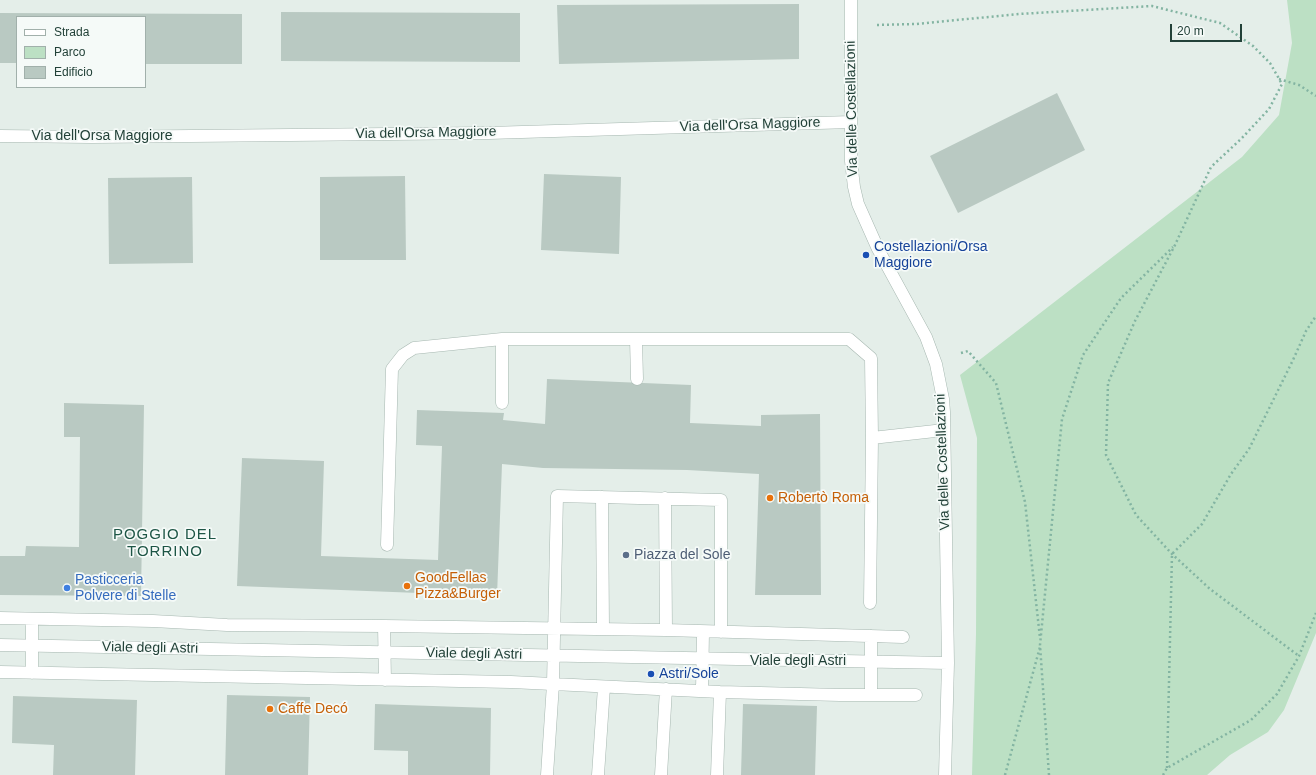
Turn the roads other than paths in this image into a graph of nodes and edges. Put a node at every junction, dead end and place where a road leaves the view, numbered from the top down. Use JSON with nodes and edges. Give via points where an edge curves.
{"nodes":[{"id":1,"x":851,"y":0,"type":"edge"},
{"id":2,"x":851,"y":122,"type":"junction"},
{"id":3,"x":0,"y":136,"type":"edge"},
{"id":4,"x":502,"y":339,"type":"junction"},
{"id":5,"x":636,"y":339,"type":"junction"},
{"id":6,"x":637,"y":380,"type":"dead end"},
{"id":7,"x":502,"y":403,"type":"dead end"},
{"id":8,"x":944,"y":430,"type":"junction"},
{"id":9,"x":872,"y":438,"type":"junction"},
{"id":10,"x":602,"y":497,"type":"junction"},
{"id":11,"x":665,"y":498,"type":"junction"},
{"id":12,"x":387,"y":546,"type":"dead end"},
{"id":13,"x":870,"y":603,"type":"dead end"},
{"id":14,"x":0,"y":618,"type":"edge"},
{"id":15,"x":32,"y":619,"type":"junction"},
{"id":16,"x":384,"y":626,"type":"junction"},
{"id":17,"x":554,"y":629,"type":"junction"},
{"id":18,"x":603,"y":629,"type":"junction"},
{"id":19,"x":666,"y":630,"type":"junction"},
{"id":20,"x":703,"y":632,"type":"junction"},
{"id":21,"x":721,"y":632,"type":"junction"},
{"id":22,"x":871,"y":636,"type":"junction"},
{"id":23,"x":903,"y":637,"type":"dead end"},
{"id":24,"x":0,"y":645,"type":"edge"},
{"id":25,"x":33,"y":646,"type":"junction"},
{"id":26,"x":385,"y":653,"type":"junction"},
{"id":27,"x":554,"y":656,"type":"junction"},
{"id":28,"x":703,"y":659,"type":"junction"},
{"id":29,"x":871,"y":661,"type":"junction"},
{"id":30,"x":948,"y":663,"type":"junction"},
{"id":31,"x":0,"y":672,"type":"edge"},
{"id":32,"x":32,"y":672,"type":"junction"},
{"id":33,"x":385,"y":680,"type":"junction"},
{"id":34,"x":553,"y":684,"type":"junction"},
{"id":35,"x":604,"y":687,"type":"junction"},
{"id":36,"x":666,"y":689,"type":"junction"},
{"id":37,"x":702,"y":691,"type":"junction"},
{"id":38,"x":720,"y":692,"type":"junction"},
{"id":39,"x":871,"y":695,"type":"junction"},
{"id":40,"x":916,"y":695,"type":"dead end"},
{"id":41,"x":547,"y":775,"type":"edge"},
{"id":42,"x":598,"y":775,"type":"edge"},
{"id":43,"x":661,"y":775,"type":"edge"},
{"id":44,"x":717,"y":775,"type":"edge"},
{"id":45,"x":945,"y":775,"type":"edge"}],
"edges":[{"from":1,"to":2,"type":"street","name":"Via delle Costellazioni"},
{"from":2,"to":3,"type":"street","name":"Via dell'Orsa Maggiore","via":[[489,133]]},
{"from":2,"to":8,"type":"street","name":"Via delle Costellazioni","via":[[852,174],[858,204],[878,249],[931,349],[941,387]]},
{"from":4,"to":5,"type":"street"},
{"from":4,"to":7,"type":"street"},
{"from":4,"to":12,"type":"street","via":[[414,348],[403,355],[392,369]]},
{"from":5,"to":6,"type":"street"},
{"from":5,"to":9,"type":"street","via":[[849,339],[871,358]]},
{"from":8,"to":9,"type":"street"},
{"from":8,"to":30,"type":"street","name":"Via delle Costellazioni"},
{"from":9,"to":13,"type":"street"},
{"from":10,"to":11,"type":"street"},
{"from":10,"to":17,"type":"street","via":[[557,496]]},
{"from":10,"to":18,"type":"street"},
{"from":11,"to":19,"type":"street"},
{"from":11,"to":21,"type":"street","via":[[721,500]]},
{"from":14,"to":15,"type":"street"},
{"from":15,"to":16,"type":"street","via":[[227,625]]},
{"from":15,"to":25,"type":"street"},
{"from":16,"to":17,"type":"street"},
{"from":16,"to":26,"type":"street"},
{"from":17,"to":18,"type":"street"},
{"from":17,"to":27,"type":"street"},
{"from":18,"to":19,"type":"street"},
{"from":19,"to":20,"type":"street"},
{"from":20,"to":21,"type":"street"},
{"from":20,"to":28,"type":"street"},
{"from":21,"to":22,"type":"street"},
{"from":22,"to":23,"type":"street"},
{"from":22,"to":29,"type":"street"},
{"from":24,"to":25,"type":"street","name":"Viale degli Astri"},
{"from":25,"to":26,"type":"street","name":"Viale degli Astri"},
{"from":25,"to":32,"type":"street"},
{"from":26,"to":27,"type":"street","name":"Viale degli Astri"},
{"from":26,"to":33,"type":"street"},
{"from":27,"to":28,"type":"street","name":"Viale degli Astri"},
{"from":27,"to":34,"type":"street"},
{"from":28,"to":29,"type":"street","name":"Viale degli Astri"},
{"from":28,"to":37,"type":"street"},
{"from":29,"to":30,"type":"street","name":"Viale degli Astri"},
{"from":29,"to":39,"type":"street"},
{"from":30,"to":45,"type":"street","name":"Via delle Costellazioni"},
{"from":31,"to":32,"type":"street"},
{"from":32,"to":33,"type":"street"},
{"from":33,"to":34,"type":"street"},
{"from":34,"to":35,"type":"street"},
{"from":34,"to":41,"type":"street"},
{"from":35,"to":36,"type":"street"},
{"from":35,"to":42,"type":"street"},
{"from":36,"to":37,"type":"street"},
{"from":36,"to":43,"type":"street"},
{"from":37,"to":38,"type":"street"},
{"from":38,"to":39,"type":"street"},
{"from":38,"to":44,"type":"street"},
{"from":39,"to":40,"type":"street"}]}
